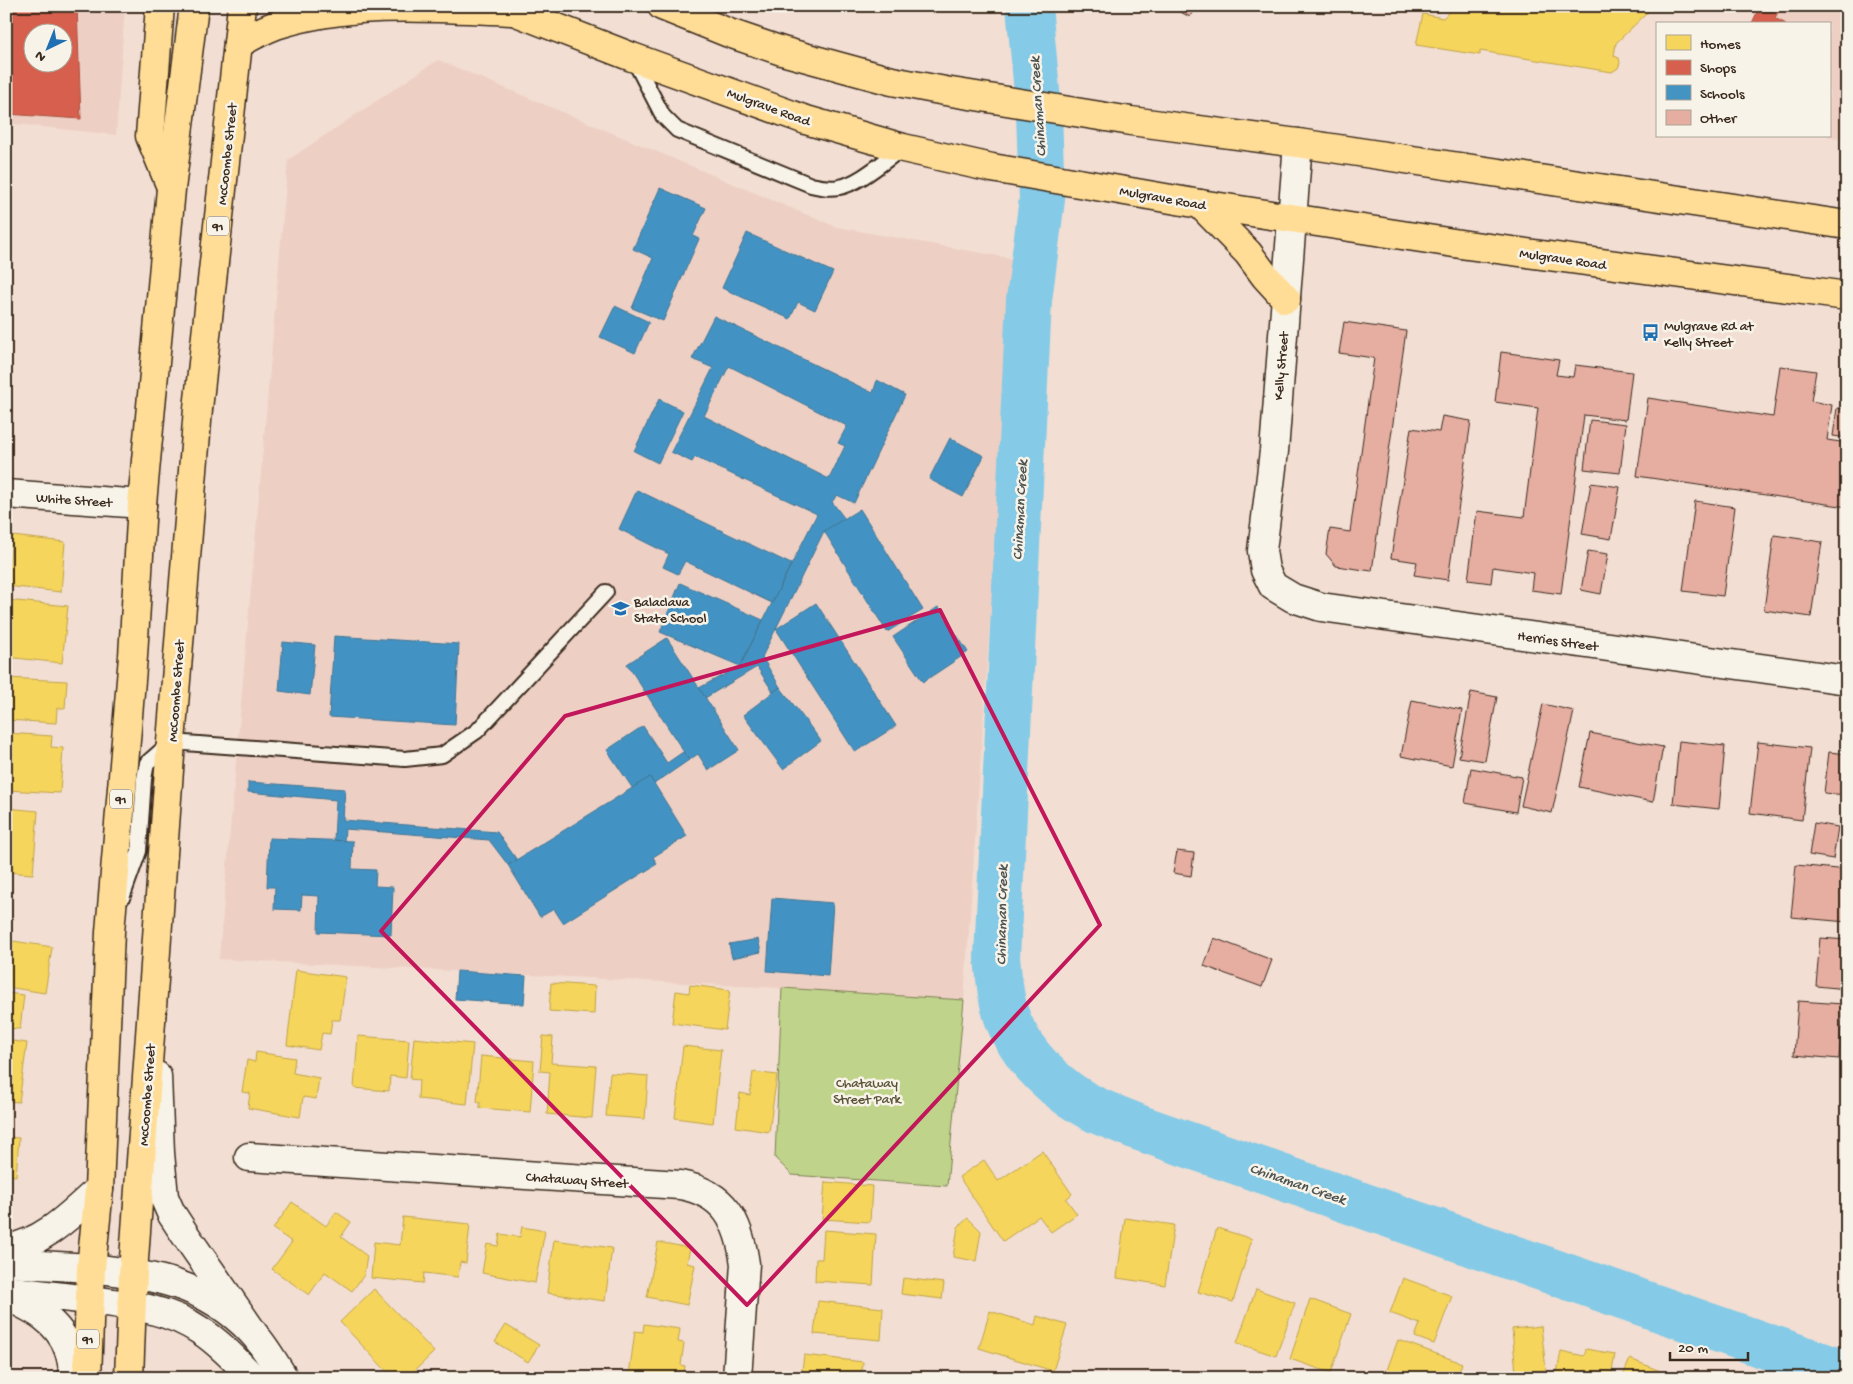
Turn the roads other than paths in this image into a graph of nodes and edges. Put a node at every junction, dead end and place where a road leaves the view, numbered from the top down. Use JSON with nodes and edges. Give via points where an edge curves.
{"nodes":[{"id":1,"x":160,"y":6,"type":"edge"},
{"id":2,"x":194,"y":6,"type":"edge"},
{"id":3,"x":242,"y":6,"type":"edge"},
{"id":4,"x":662,"y":6,"type":"edge"},
{"id":5,"x":506,"y":8,"type":"edge"},
{"id":6,"x":238,"y":44,"type":"junction"},
{"id":7,"x":632,"y":57,"type":"junction"},
{"id":8,"x":1298,"y":143,"type":"junction"},
{"id":9,"x":903,"y":148,"type":"junction"},
{"id":10,"x":171,"y":189,"type":"junction"},
{"id":11,"x":1200,"y":204,"type":"junction"},
{"id":12,"x":1292,"y":218,"type":"junction"},
{"id":13,"x":1847,"y":226,"type":"edge"},
{"id":14,"x":1847,"y":296,"type":"edge"},
{"id":15,"x":1286,"y":299,"type":"junction"},
{"id":16,"x":6,"y":494,"type":"edge"},
{"id":17,"x":142,"y":504,"type":"junction"},
{"id":18,"x":1273,"y":586,"type":"joint"},
{"id":19,"x":606,"y":592,"type":"dead end"},
{"id":20,"x":1847,"y":680,"type":"edge"},
{"id":21,"x":171,"y":742,"type":"junction"},
{"id":22,"x":110,"y":932,"type":"junction"},
{"id":23,"x":154,"y":982,"type":"junction"},
{"id":24,"x":248,"y":1157,"type":"dead end"},
{"id":25,"x":99,"y":1189,"type":"junction"},
{"id":26,"x":6,"y":1249,"type":"edge"},
{"id":27,"x":6,"y":1263,"type":"edge"},
{"id":28,"x":91,"y":1268,"type":"junction"},
{"id":29,"x":133,"y":1273,"type":"junction"},
{"id":30,"x":6,"y":1290,"type":"edge"},
{"id":31,"x":6,"y":1296,"type":"edge"},
{"id":32,"x":90,"y":1300,"type":"junction"},
{"id":33,"x":132,"y":1305,"type":"junction"},
{"id":34,"x":252,"y":1332,"type":"junction"},
{"id":35,"x":74,"y":1378,"type":"edge"},
{"id":36,"x":87,"y":1378,"type":"edge"},
{"id":37,"x":128,"y":1378,"type":"edge"},
{"id":38,"x":253,"y":1378,"type":"edge"},
{"id":39,"x":284,"y":1378,"type":"edge"},
{"id":40,"x":737,"y":1378,"type":"edge"}],
"edges":[{"from":1,"to":10,"type":"main road","via":[[150,136]]},
{"from":2,"to":10,"type":"main road","number":"91"},
{"from":3,"to":6,"type":"main road","name":"McCoombe Street","number":"91"},
{"from":4,"to":8,"type":"main road","via":[[782,51],[910,84],[1064,110]]},
{"from":5,"to":6,"type":"main road","name":"Mulgrave Road","via":[[394,6],[344,9],[274,26]]},
{"from":5,"to":7,"type":"main road","name":"Mulgrave Road"},
{"from":6,"to":21,"type":"main road","name":"McCoombe Street","number":"91","via":[[198,409]]},
{"from":7,"to":9,"type":"main road","name":"Mulgrave Road","via":[[806,120]]},
{"from":7,"to":9,"type":"lane","via":[[664,116],[677,130],[811,185],[824,188],[852,183]]},
{"from":8,"to":12,"type":"street","name":"Kelly Street"},
{"from":8,"to":13,"type":"main road"},
{"from":9,"to":11,"type":"main road","name":"Mulgrave Road","via":[[1014,172]]},
{"from":10,"to":17,"type":"main road","number":"91"},
{"from":11,"to":12,"type":"main road","name":"Mulgrave Road"},
{"from":11,"to":15,"type":"main road","via":[[1248,253]]},
{"from":12,"to":14,"type":"main road","name":"Mulgrave Road"},
{"from":12,"to":15,"type":"street","name":"Kelly Street"},
{"from":15,"to":18,"type":"street","name":"Kelly Street","via":[[1262,551],[1265,570]]},
{"from":16,"to":17,"type":"street","name":"White Street"},
{"from":17,"to":22,"type":"main road","number":"91"},
{"from":18,"to":20,"type":"street","name":"Herries Street","via":[[1292,598],[1321,607]]},
{"from":19,"to":21,"type":"lane","via":[[477,731],[442,755],[405,759]]},
{"from":21,"to":22,"type":"lane","via":[[147,763],[138,851]]},
{"from":21,"to":23,"type":"main road","name":"McCoombe Street","number":"91"},
{"from":22,"to":25,"type":"main road","number":"91"},
{"from":23,"to":29,"type":"main road","name":"McCoombe Street","number":"91"},
{"from":23,"to":34,"type":"street","via":[[164,1196],[171,1213]]},
{"from":24,"to":40,"type":"street","name":"Chataway Street","via":[[680,1185],[705,1193],[718,1200],[727,1212],[742,1246],[745,1264]]},
{"from":25,"to":26,"type":"street","via":[[44,1234]]},
{"from":25,"to":28,"type":"main road","number":"91"},
{"from":27,"to":28,"type":"street"},
{"from":28,"to":29,"type":"street"},
{"from":28,"to":32,"type":"main road","number":"91"},
{"from":29,"to":33,"type":"main road","name":"McCoombe Street","number":"91"},
{"from":29,"to":34,"type":"street","via":[[201,1293],[220,1303]]},
{"from":30,"to":32,"type":"street"},
{"from":31,"to":35,"type":"street","via":[[37,1311],[52,1323],[69,1350]]},
{"from":32,"to":33,"type":"street"},
{"from":32,"to":36,"type":"main road","number":"91"},
{"from":33,"to":37,"type":"main road","name":"McCoombe Street","number":"91"},
{"from":33,"to":38,"type":"street","via":[[167,1314],[202,1331]]},
{"from":34,"to":39,"type":"street"}]}
